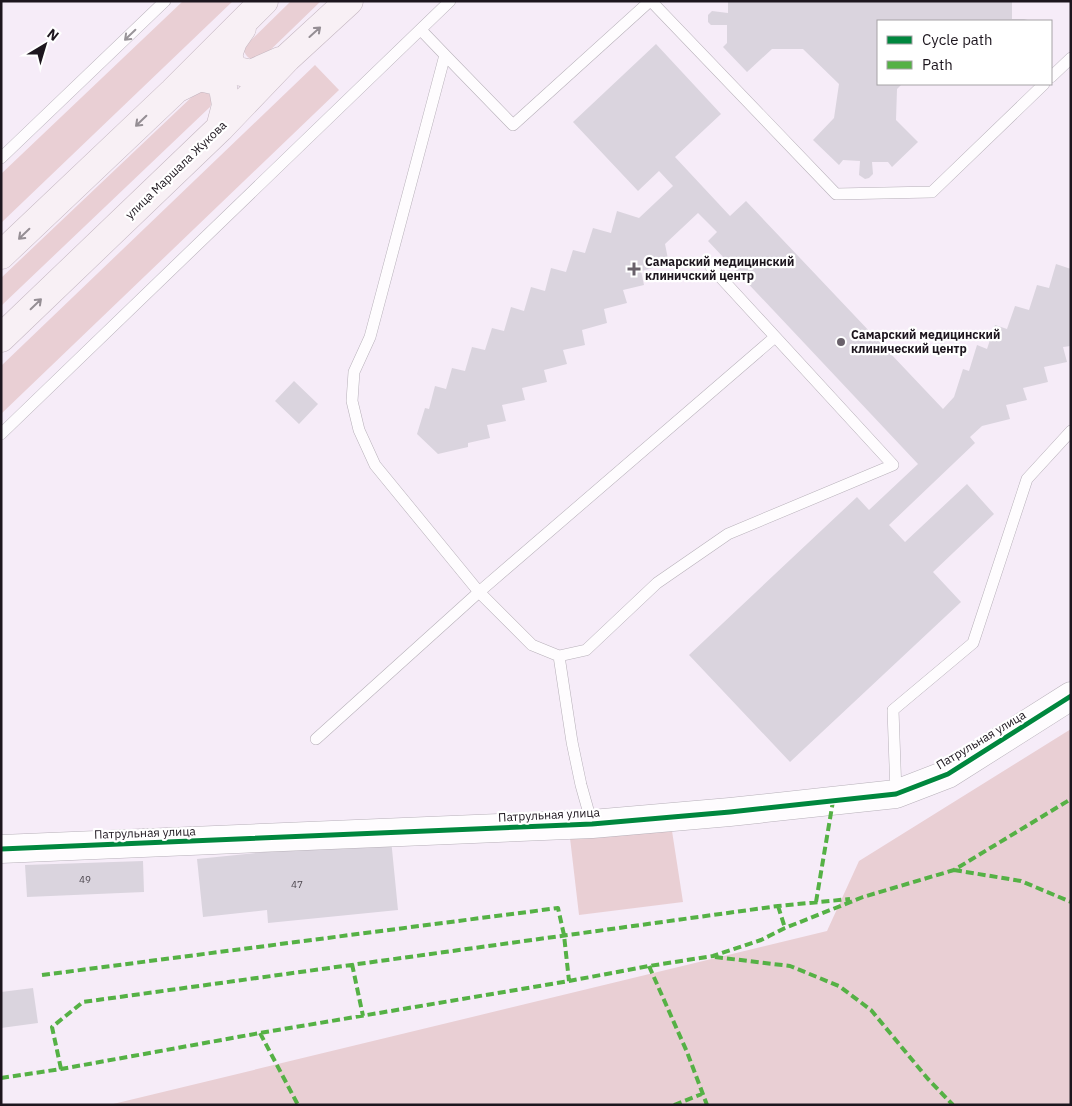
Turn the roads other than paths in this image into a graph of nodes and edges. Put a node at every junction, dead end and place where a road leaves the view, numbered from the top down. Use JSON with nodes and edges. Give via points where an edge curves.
{"nodes":[{"id":1,"x":165,"y":1,"type":"edge"},
{"id":2,"x":349,"y":1,"type":"edge"},
{"id":3,"x":450,"y":1,"type":"edge"},
{"id":4,"x":650,"y":1,"type":"edge"},
{"id":5,"x":257,"y":7,"type":"edge"},
{"id":6,"x":421,"y":30,"type":"junction"},
{"id":7,"x":445,"y":55,"type":"junction"},
{"id":8,"x":287,"y":58,"type":"junction"},
{"id":9,"x":1071,"y":58,"type":"edge"},
{"id":10,"x":1052,"y":76,"type":"edge"},
{"id":11,"x":1043,"y":85,"type":"edge"},
{"id":12,"x":173,"y":92,"type":"junction"},
{"id":13,"x":220,"y":128,"type":"junction"},
{"id":14,"x":1,"y":158,"type":"edge"},
{"id":15,"x":1,"y":255,"type":"edge"},
{"id":16,"x":711,"y":267,"type":"dead end"},
{"id":17,"x":775,"y":337,"type":"junction"},
{"id":18,"x":1,"y":338,"type":"edge"},
{"id":19,"x":1071,"y":431,"type":"edge"},
{"id":20,"x":1,"y":434,"type":"edge"},
{"id":21,"x":480,"y":592,"type":"junction"},
{"id":22,"x":559,"y":656,"type":"junction"},
{"id":23,"x":1071,"y":696,"type":"edge"},
{"id":24,"x":316,"y":739,"type":"dead end"},
{"id":25,"x":896,"y":794,"type":"junction"},
{"id":26,"x":592,"y":824,"type":"junction"},
{"id":27,"x":1,"y":849,"type":"edge"}],
"edges":[{"from":1,"to":14,"type":"lane","one_way":true},
{"from":8,"to":2,"type":"main road","name":"улица Маршала Жукова","one_way":true},
{"from":3,"to":6,"type":"lane"},
{"from":4,"to":7,"type":"lane","via":[[514,125]]},
{"from":4,"to":11,"type":"lane","via":[[836,194],[932,192]]},
{"from":5,"to":8,"type":"main road","via":[[233,41],[228,55],[233,70],[252,74]]},
{"from":5,"to":12,"type":"main road"},
{"from":6,"to":7,"type":"lane"},
{"from":6,"to":20,"type":"lane"},
{"from":7,"to":21,"type":"lane","via":[[370,337],[354,372],[352,401],[359,430],[375,465]]},
{"from":8,"to":13,"type":"main road","name":"улица Маршала Жукова"},
{"from":9,"to":10,"type":"lane"},
{"from":12,"to":13,"type":"main road","via":[[200,77],[222,82],[226,105]]},
{"from":12,"to":15,"type":"main road","one_way":true},
{"from":18,"to":13,"type":"main road","name":"улица Маршала Жукова","one_way":true},
{"from":16,"to":17,"type":"lane"},
{"from":17,"to":21,"type":"lane"},
{"from":17,"to":22,"type":"lane","via":[[893,465],[728,534],[657,583],[586,650]]},
{"from":19,"to":25,"type":"lane","via":[[1027,479],[973,643],[893,710]]},
{"from":21,"to":22,"type":"lane","via":[[532,645]]},
{"from":21,"to":24,"type":"lane"},
{"from":22,"to":26,"type":"lane","via":[[581,785]]},
{"from":23,"to":25,"type":"street","name":"Патрульная улица","via":[[948,774]]},
{"from":25,"to":26,"type":"street","name":"Патрульная улица"},
{"from":26,"to":27,"type":"street","name":"Патрульная улица"}]}
